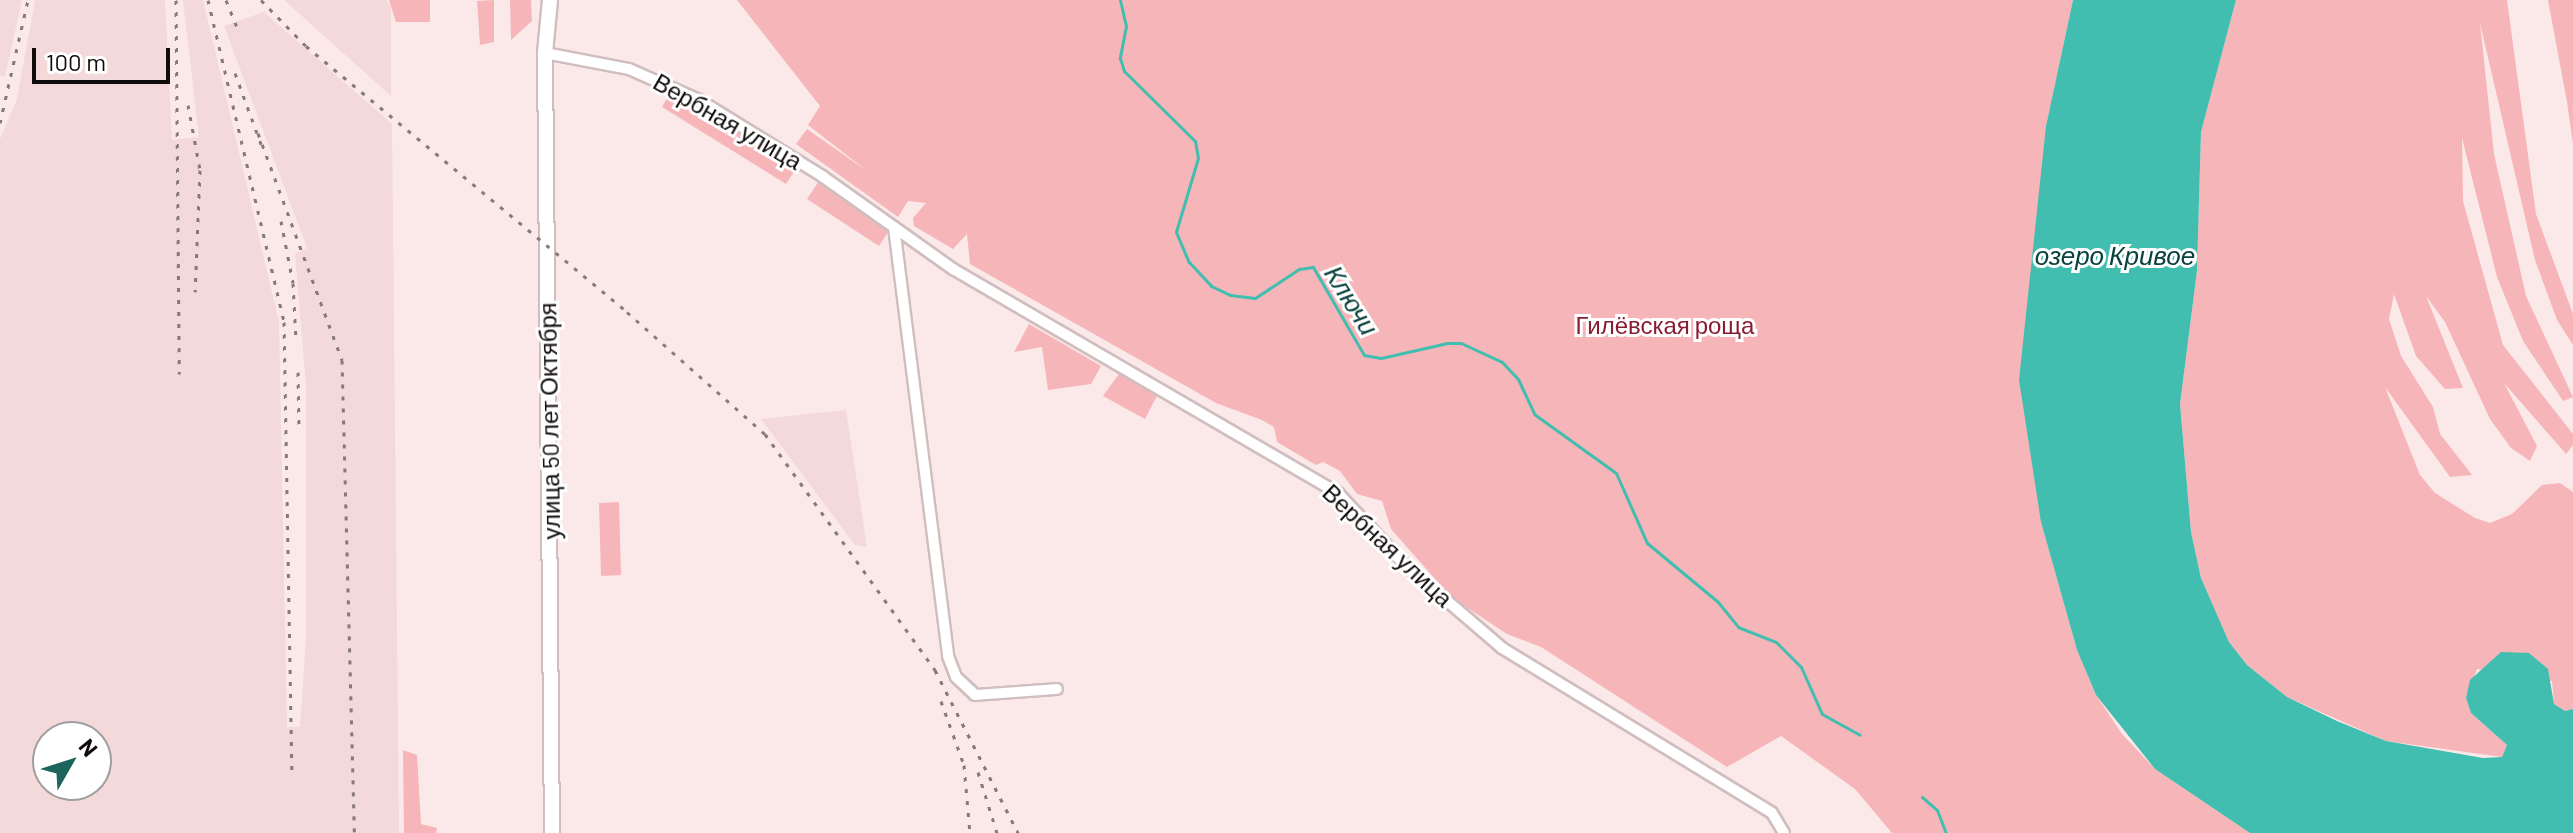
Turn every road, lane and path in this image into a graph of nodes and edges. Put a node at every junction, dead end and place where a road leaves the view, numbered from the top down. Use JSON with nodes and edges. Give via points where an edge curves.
{"nodes":[{"id":1,"x":548,"y":3,"type":"edge"},
{"id":2,"x":545,"y":53,"type":"junction"},
{"id":3,"x":894,"y":227,"type":"junction"},
{"id":4,"x":1057,"y":689,"type":"dead end"},
{"id":5,"x":552,"y":833,"type":"edge"},
{"id":6,"x":1784,"y":833,"type":"edge"}],
"edges":[{"from":1,"to":2,"type":"main road","name":"улица 50 лет Октября"},
{"from":2,"to":3,"type":"street","name":"Вербная улица","via":[[629,69],[699,100]]},
{"from":2,"to":5,"type":"main road","name":"улица 50 лет Октября"},
{"from":3,"to":4,"type":"street","via":[[948,656],[956,677],[975,695]]},
{"from":3,"to":6,"type":"street","name":"Вербная улица","via":[[953,269],[1338,493],[1403,563],[1502,648],[1772,813]]}]}
